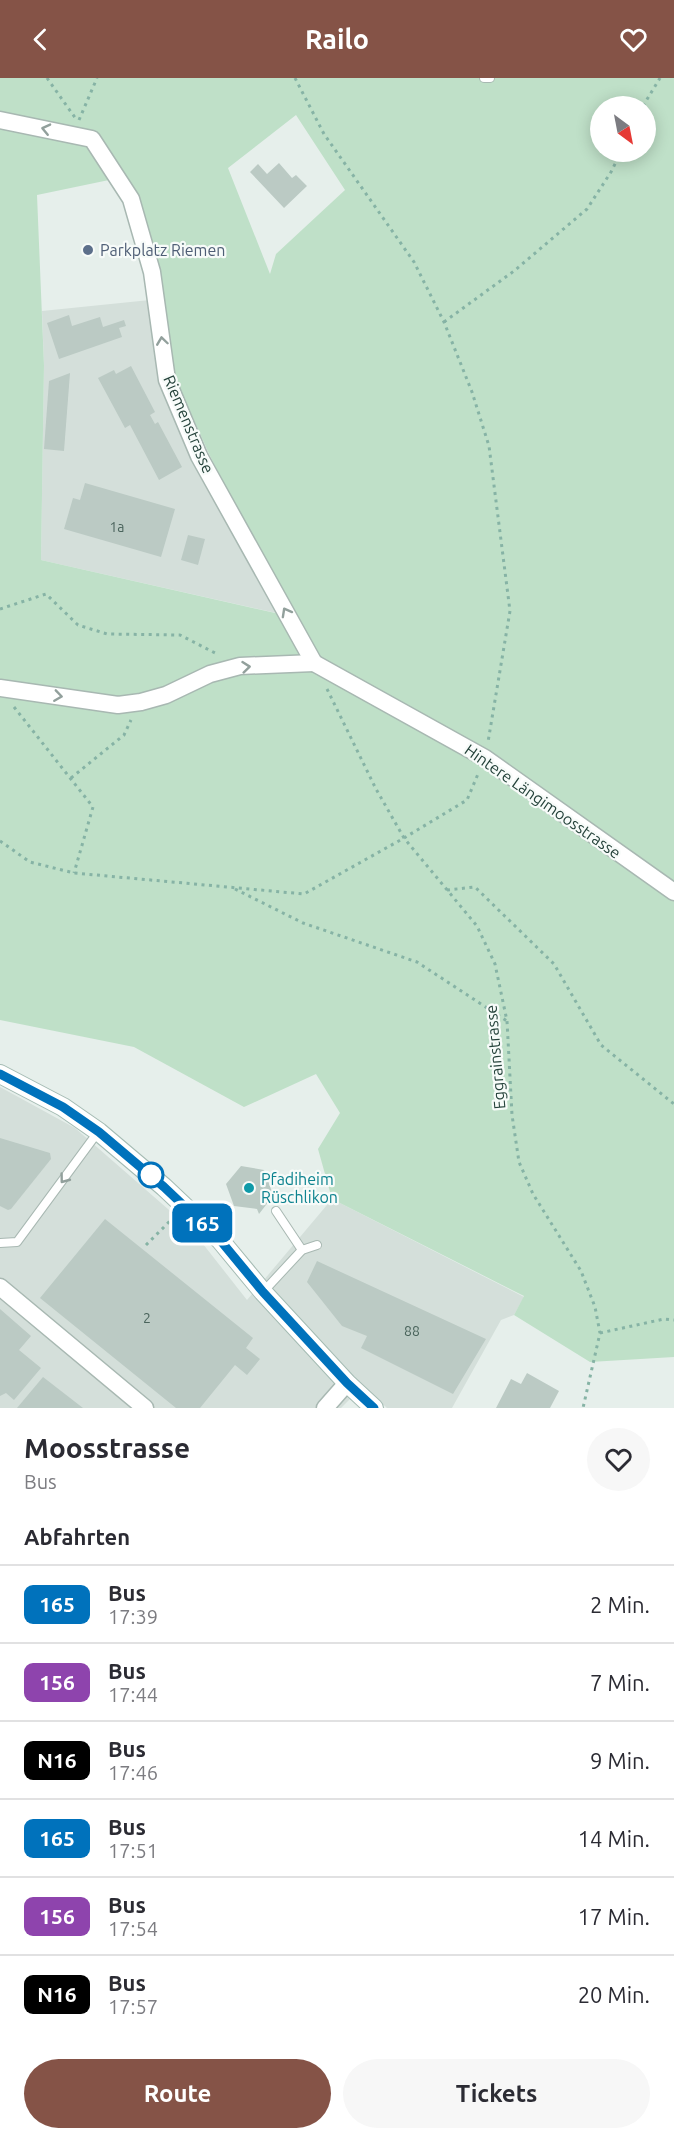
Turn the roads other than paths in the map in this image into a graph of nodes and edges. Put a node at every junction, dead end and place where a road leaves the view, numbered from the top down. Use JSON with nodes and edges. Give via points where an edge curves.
{"nodes":[{"id":1,"x":484,"y":78,"type":"edge"},
{"id":2,"x":490,"y":78,"type":"edge"},
{"id":3,"x":0,"y":120,"type":"edge"},
{"id":4,"x":314,"y":663,"type":"junction"},
{"id":5,"x":0,"y":688,"type":"edge"},
{"id":6,"x":674,"y":892,"type":"edge"},
{"id":7,"x":0,"y":1074,"type":"edge"},
{"id":8,"x":99,"y":1132,"type":"junction"},
{"id":9,"x":276,"y":1212,"type":"dead end"},
{"id":10,"x":0,"y":1243,"type":"edge"},
{"id":11,"x":317,"y":1245,"type":"dead end"},
{"id":12,"x":302,"y":1250,"type":"junction"},
{"id":13,"x":0,"y":1287,"type":"edge"},
{"id":14,"x":263,"y":1292,"type":"junction"},
{"id":15,"x":347,"y":1383,"type":"junction"},
{"id":16,"x":145,"y":1408,"type":"edge"},
{"id":17,"x":325,"y":1408,"type":"edge"},
{"id":18,"x":374,"y":1408,"type":"edge"}],
"edges":[{"from":1,"to":2,"type":"lane"},
{"from":4,"to":3,"type":"street","name":"Riemenstrasse","one_way":true,"via":[[199,456],[167,380],[152,272],[131,199],[92,139]]},
{"from":5,"to":4,"type":"street","one_way":true,"via":[[118,705],[166,695],[210,674],[240,666]]},
{"from":4,"to":6,"type":"street","name":"Hintere Längimoosstrasse","via":[[485,758]]},
{"from":7,"to":8,"type":"main road","via":[[63,1107]]},
{"from":8,"to":10,"type":"lane","one_way":true,"via":[[17,1242]]},
{"from":8,"to":14,"type":"main road","via":[[220,1240]]},
{"from":9,"to":12,"type":"lane"},
{"from":11,"to":12,"type":"lane"},
{"from":12,"to":14,"type":"lane"},
{"from":13,"to":16,"type":"street"},
{"from":14,"to":15,"type":"main road"},
{"from":15,"to":17,"type":"street"},
{"from":15,"to":18,"type":"main road"}]}
